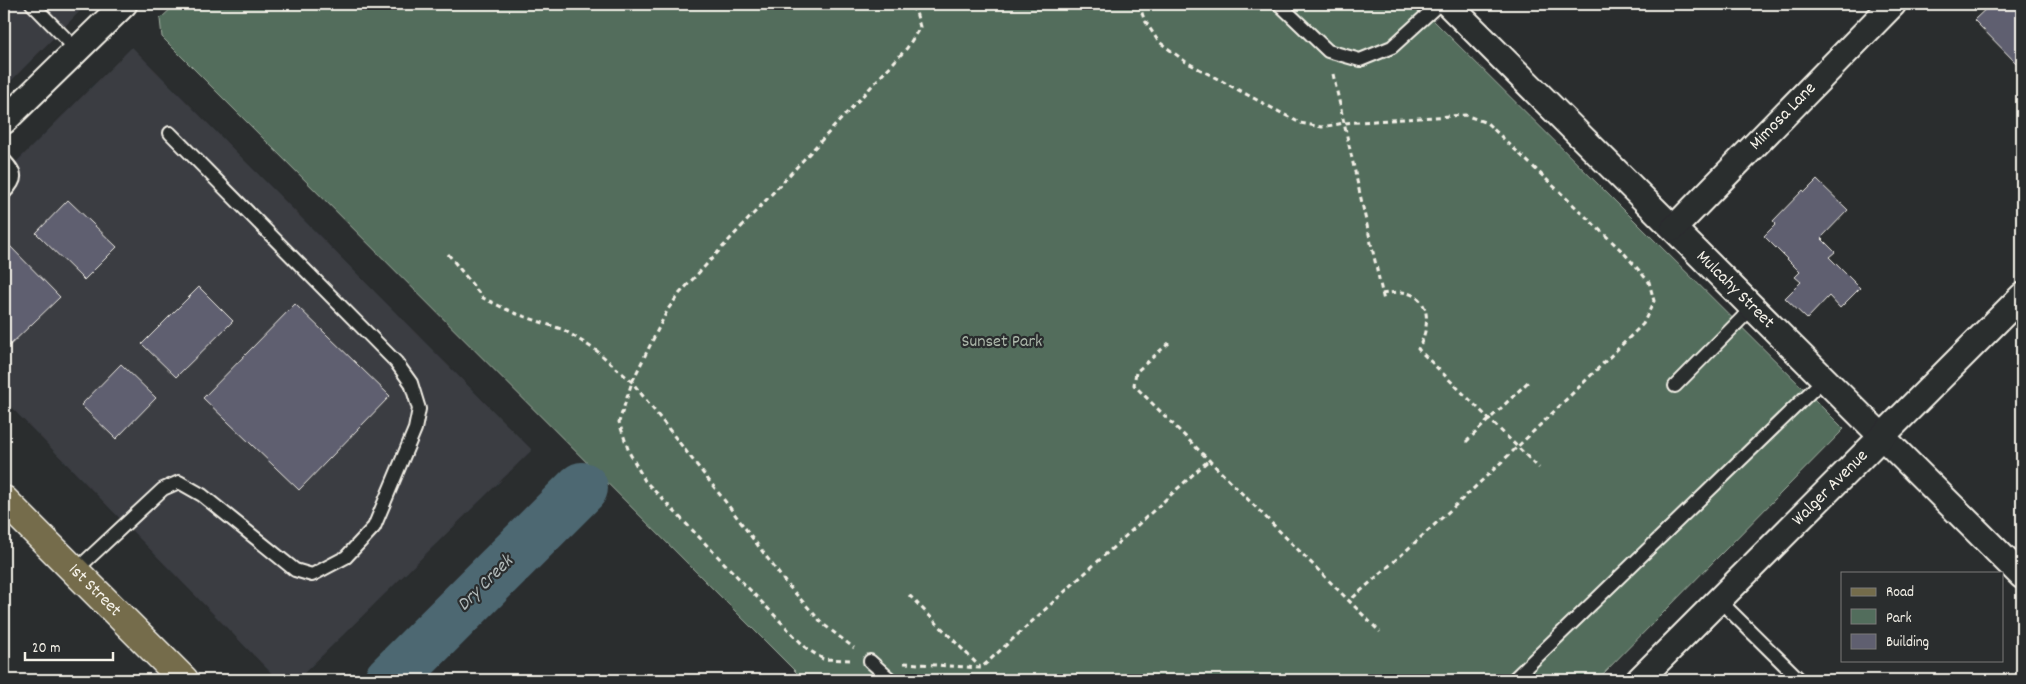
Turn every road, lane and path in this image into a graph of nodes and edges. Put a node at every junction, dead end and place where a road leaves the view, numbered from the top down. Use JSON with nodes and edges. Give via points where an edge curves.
{"nodes":[{"id":1,"x":32,"y":4,"type":"edge"},
{"id":2,"x":124,"y":4,"type":"edge"},
{"id":3,"x":908,"y":4,"type":"edge"},
{"id":4,"x":1139,"y":4,"type":"edge"},
{"id":5,"x":1279,"y":4,"type":"edge"},
{"id":6,"x":1439,"y":4,"type":"edge"},
{"id":7,"x":1448,"y":4,"type":"edge"},
{"id":8,"x":1893,"y":4,"type":"edge"},
{"id":9,"x":77,"y":50,"type":"junction"},
{"id":10,"x":1328,"y":52,"type":"junction"},
{"id":11,"x":4,"y":121,"type":"edge"},
{"id":12,"x":1344,"y":124,"type":"junction"},
{"id":13,"x":170,"y":133,"type":"dead end"},
{"id":14,"x":4,"y":160,"type":"edge"},
{"id":15,"x":4,"y":193,"type":"edge"},
{"id":16,"x":1674,"y":228,"type":"junction"},
{"id":17,"x":448,"y":254,"type":"dead end"},
{"id":18,"x":1382,"y":294,"type":"junction"},
{"id":19,"x":2022,"y":296,"type":"edge"},
{"id":20,"x":1384,"y":301,"type":"dead end"},
{"id":21,"x":1753,"y":307,"type":"junction"},
{"id":22,"x":1169,"y":342,"type":"dead end"},
{"id":23,"x":1825,"y":378,"type":"junction"},
{"id":24,"x":1530,"y":380,"type":"dead end"},
{"id":25,"x":632,"y":382,"type":"junction"},
{"id":26,"x":1675,"y":386,"type":"dead end"},
{"id":27,"x":1489,"y":420,"type":"junction"},
{"id":28,"x":1882,"y":437,"type":"junction"},
{"id":29,"x":1466,"y":442,"type":"dead end"},
{"id":30,"x":1518,"y":448,"type":"junction"},
{"id":31,"x":1210,"y":460,"type":"junction"},
{"id":32,"x":1539,"y":468,"type":"dead end"},
{"id":33,"x":4,"y":500,"type":"edge"},
{"id":34,"x":75,"y":571,"type":"junction"},
{"id":35,"x":2022,"y":576,"type":"edge"},
{"id":36,"x":909,"y":595,"type":"dead end"},
{"id":37,"x":1719,"y":600,"type":"junction"},
{"id":38,"x":1349,"y":601,"type":"junction"},
{"id":39,"x":1380,"y":632,"type":"dead end"},
{"id":40,"x":870,"y":661,"type":"junction"},
{"id":41,"x":981,"y":668,"type":"junction"},
{"id":42,"x":184,"y":680,"type":"edge"},
{"id":43,"x":891,"y":680,"type":"edge"},
{"id":44,"x":1513,"y":680,"type":"edge"},
{"id":45,"x":1639,"y":680,"type":"edge"},
{"id":46,"x":1800,"y":680,"type":"edge"}],
"edges":[{"from":1,"to":9,"type":"lane"},
{"from":2,"to":9,"type":"street"},
{"from":3,"to":25,"type":"path","via":[[916,12],[920,26],[907,48],[680,292]]},
{"from":4,"to":12,"type":"path","via":[[1158,41],[1186,62],[1300,123],[1322,127]]},
{"from":5,"to":10,"type":"lane"},
{"from":6,"to":10,"type":"lane","via":[[1392,47],[1360,60]]},
{"from":7,"to":16,"type":"street","name":"Mulcahy Street"},
{"from":8,"to":16,"type":"street","name":"Mimosa Lane"},
{"from":9,"to":11,"type":"street"},
{"from":10,"to":12,"type":"path"},
{"from":12,"to":18,"type":"path"},
{"from":12,"to":30,"type":"path","via":[[1465,115],[1487,123],[1624,253],[1648,282],[1654,301],[1643,324]]},
{"from":13,"to":34,"type":"lane","via":[[396,362],[410,383],[419,408],[415,429],[374,527],[346,557],[312,575],[295,570],[202,495],[179,482],[163,489]]},
{"from":14,"to":15,"type":"lane","via":[[15,177]]},
{"from":16,"to":21,"type":"street","name":"Mulcahy Street"},
{"from":17,"to":25,"type":"path","via":[[483,298],[514,313],[564,330],[597,351]]},
{"from":18,"to":20,"type":"path"},
{"from":18,"to":27,"type":"path","via":[[1403,292],[1420,300],[1427,313],[1426,336],[1418,349]]},
{"from":19,"to":28,"type":"street","name":"Walger Avenue"},
{"from":21,"to":23,"type":"street","name":"Mulcahy Street"},
{"from":21,"to":26,"type":"lane"},
{"from":22,"to":31,"type":"path","via":[[1136,372],[1134,385]]},
{"from":23,"to":28,"type":"street","name":"Mulcahy Street"},
{"from":23,"to":44,"type":"lane"},
{"from":24,"to":27,"type":"path"},
{"from":25,"to":40,"type":"path","via":[[785,582],[823,624]]},
{"from":25,"to":40,"type":"path","via":[[619,422],[628,452],[645,481],[806,648],[823,659]]},
{"from":27,"to":29,"type":"path"},
{"from":27,"to":30,"type":"path"},
{"from":28,"to":35,"type":"street","name":"Mulcahy Street"},
{"from":28,"to":37,"type":"street","name":"Walger Avenue"},
{"from":30,"to":32,"type":"path"},
{"from":30,"to":38,"type":"path"},
{"from":31,"to":38,"type":"path"},
{"from":31,"to":41,"type":"path"},
{"from":33,"to":34,"type":"main road","name":"1st Street"},
{"from":34,"to":42,"type":"main road","name":"1st Street"},
{"from":36,"to":41,"type":"path"},
{"from":37,"to":45,"type":"street","name":"Walger Avenue"},
{"from":37,"to":46,"type":"lane"},
{"from":38,"to":39,"type":"path"},
{"from":40,"to":41,"type":"path"},
{"from":40,"to":43,"type":"lane"}]}
